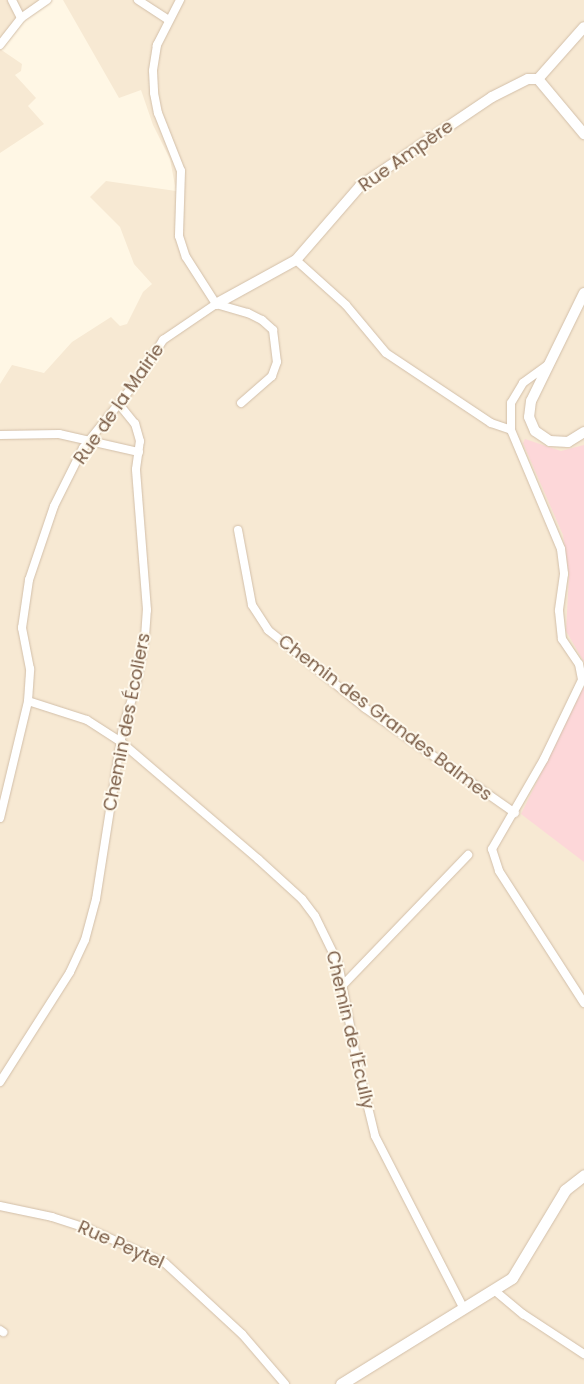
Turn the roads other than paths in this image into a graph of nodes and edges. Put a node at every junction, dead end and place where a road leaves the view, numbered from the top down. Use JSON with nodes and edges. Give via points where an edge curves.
{"nodes":[{"id":1,"x":12,"y":0,"type":"edge"},
{"id":2,"x":47,"y":0,"type":"edge"},
{"id":3,"x":138,"y":0,"type":"edge"},
{"id":4,"x":180,"y":0,"type":"edge"},
{"id":5,"x":21,"y":18,"type":"junction"},
{"id":6,"x":167,"y":19,"type":"junction"},
{"id":7,"x":584,"y":27,"type":"edge"},
{"id":8,"x":0,"y":45,"type":"edge"},
{"id":9,"x":538,"y":79,"type":"junction"},
{"id":10,"x":584,"y":134,"type":"edge"},
{"id":11,"x":296,"y":260,"type":"junction"},
{"id":12,"x":584,"y":293,"type":"edge"},
{"id":13,"x":216,"y":304,"type":"junction"},
{"id":14,"x":549,"y":364,"type":"junction"},
{"id":15,"x":242,"y":403,"type":"dead end"},
{"id":16,"x":119,"y":404,"type":"junction"},
{"id":17,"x":511,"y":430,"type":"junction"},
{"id":18,"x":584,"y":432,"type":"edge"},
{"id":19,"x":0,"y":435,"type":"edge"},
{"id":20,"x":90,"y":439,"type":"junction"},
{"id":21,"x":139,"y":452,"type":"junction"},
{"id":22,"x":238,"y":530,"type":"dead end"},
{"id":23,"x":28,"y":701,"type":"junction"},
{"id":24,"x":121,"y":742,"type":"junction"},
{"id":25,"x":515,"y":813,"type":"junction"},
{"id":26,"x":0,"y":818,"type":"edge"},
{"id":27,"x":468,"y":855,"type":"dead end"},
{"id":28,"x":342,"y":986,"type":"junction"},
{"id":29,"x":584,"y":1003,"type":"edge"},
{"id":30,"x":0,"y":1082,"type":"edge"},
{"id":31,"x":584,"y":1175,"type":"edge"},
{"id":32,"x":0,"y":1206,"type":"edge"},
{"id":33,"x":494,"y":1290,"type":"junction"},
{"id":34,"x":464,"y":1309,"type":"junction"},
{"id":35,"x":584,"y":1354,"type":"edge"},
{"id":36,"x":286,"y":1384,"type":"edge"},
{"id":37,"x":341,"y":1384,"type":"edge"}],
"edges":[{"from":1,"to":5,"type":"street"},
{"from":2,"to":5,"type":"street"},
{"from":3,"to":6,"type":"street"},
{"from":4,"to":6,"type":"street"},
{"from":5,"to":8,"type":"street"},
{"from":6,"to":13,"type":"street","via":[[157,45],[154,93],[158,113],[181,171],[179,236],[186,257]]},
{"from":7,"to":9,"type":"street"},
{"from":9,"to":10,"type":"street"},
{"from":9,"to":11,"type":"street","name":"Rue Ampère","via":[[528,79],[492,97],[360,186]]},
{"from":11,"to":13,"type":"street","name":"Rue Ampère"},
{"from":11,"to":17,"type":"street","via":[[346,305],[386,353],[491,423]]},
{"from":12,"to":14,"type":"street"},
{"from":13,"to":15,"type":"street","via":[[255,316],[273,330],[277,362],[272,376]]},
{"from":13,"to":16,"type":"street","name":"Rue de la Mairie","via":[[163,340]]},
{"from":14,"to":17,"type":"street","via":[[523,382],[511,403]]},
{"from":14,"to":18,"type":"street","via":[[531,401],[529,417],[535,431],[550,441],[568,442]]},
{"from":16,"to":20,"type":"street","name":"Rue de la Mairie"},
{"from":16,"to":21,"type":"street","name":"Chemin des Écoliers","via":[[135,424]]},
{"from":17,"to":25,"type":"street","via":[[561,549],[564,574],[559,611],[562,639],[579,664],[582,680]]},
{"from":19,"to":20,"type":"street","via":[[59,434]]},
{"from":20,"to":21,"type":"street"},
{"from":20,"to":23,"type":"street","name":"Rue de la Mairie","via":[[54,506],[29,580],[22,628],[30,669]]},
{"from":21,"to":24,"type":"street","name":"Chemin des Écoliers","via":[[137,491],[147,610],[136,686]]},
{"from":22,"to":25,"type":"street","name":"Chemin des Grandes Balmes","via":[[252,605],[268,630],[365,708]]},
{"from":23,"to":24,"type":"street","name":"Chemin de l'Ecully","via":[[86,720]]},
{"from":23,"to":26,"type":"street","name":"Rue de la Mairie"},
{"from":24,"to":28,"type":"street","name":"Chemin de l'Ecully","via":[[302,899],[330,941]]},
{"from":24,"to":30,"type":"street","name":"Chemin des Écoliers","via":[[96,899],[85,940],[70,972]]},
{"from":25,"to":29,"type":"street","via":[[492,849],[499,871]]},
{"from":27,"to":28,"type":"street"},
{"from":28,"to":34,"type":"street","name":"Chemin de l'Ecully","via":[[365,1103],[375,1136]]},
{"from":31,"to":33,"type":"main road","via":[[565,1190],[512,1278]]},
{"from":32,"to":36,"type":"street","name":"Rue Peytel","via":[[89,1229],[165,1263],[242,1334]]},
{"from":33,"to":34,"type":"main road"},
{"from":33,"to":35,"type":"street","via":[[523,1314]]},
{"from":34,"to":37,"type":"main road"}]}
